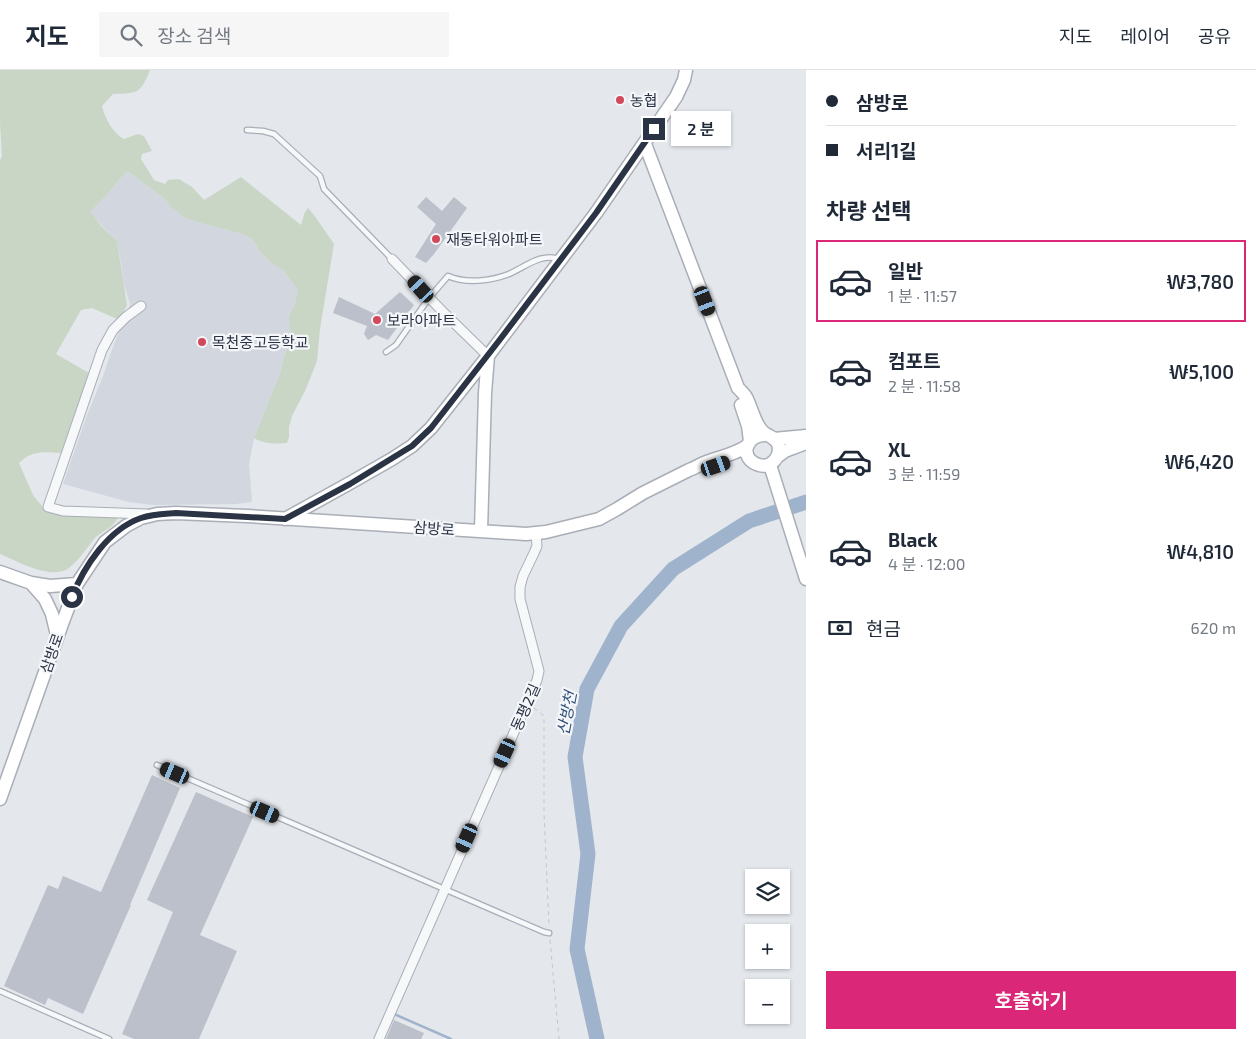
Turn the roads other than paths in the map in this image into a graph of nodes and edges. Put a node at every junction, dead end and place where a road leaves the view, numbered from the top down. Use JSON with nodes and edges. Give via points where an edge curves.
{"nodes":[{"id":1,"x":686,"y":70,"type":"edge"},
{"id":2,"x":246,"y":130,"type":"dead end"},
{"id":3,"x":645,"y":144,"type":"junction"},
{"id":4,"x":562,"y":259,"type":"junction"},
{"id":5,"x":392,"y":260,"type":"joint"},
{"id":6,"x":429,"y":298,"type":"junction"},
{"id":7,"x":141,"y":306,"type":"dead end"},
{"id":8,"x":386,"y":352,"type":"dead end"},
{"id":9,"x":488,"y":356,"type":"junction"},
{"id":10,"x":738,"y":388,"type":"junction"},
{"id":11,"x":806,"y":436,"type":"edge"},
{"id":12,"x":771,"y":437,"type":"junction"},
{"id":13,"x":749,"y":443,"type":"junction"},
{"id":14,"x":806,"y":443,"type":"edge"},
{"id":15,"x":752,"y":461,"type":"junction"},
{"id":16,"x":774,"y":461,"type":"junction"},
{"id":17,"x":696,"y":468,"type":"junction"},
{"id":18,"x":157,"y":514,"type":"junction"},
{"id":19,"x":285,"y":519,"type":"junction"},
{"id":20,"x":481,"y":531,"type":"junction"},
{"id":21,"x":536,"y":533,"type":"junction"},
{"id":22,"x":801,"y":556,"type":"edge"},
{"id":23,"x":0,"y":572,"type":"edge"},
{"id":24,"x":806,"y":579,"type":"edge"},
{"id":25,"x":30,"y":583,"type":"junction"},
{"id":26,"x":77,"y":584,"type":"junction"},
{"id":27,"x":57,"y":636,"type":"junction"},
{"id":28,"x":157,"y":765,"type":"dead end"},
{"id":29,"x":0,"y":799,"type":"edge"},
{"id":30,"x":445,"y":889,"type":"junction"},
{"id":31,"x":549,"y":932,"type":"road end"},
{"id":32,"x":0,"y":991,"type":"edge"},
{"id":33,"x":109,"y":1039,"type":"edge"},
{"id":34,"x":380,"y":1039,"type":"edge"}],
"edges":[{"from":1,"to":3,"type":"street","via":[[676,97]]},
{"from":2,"to":5,"type":"lane","via":[[274,134],[320,176],[324,189]]},
{"from":3,"to":4,"type":"street"},
{"from":3,"to":10,"type":"street"},
{"from":4,"to":6,"type":"lane","via":[[552,256],[539,258],[508,275],[484,280],[456,280],[448,276]]},
{"from":4,"to":9,"type":"street"},
{"from":5,"to":6,"type":"street"},
{"from":6,"to":8,"type":"lane","via":[[396,345]]},
{"from":6,"to":9,"type":"street"},
{"from":7,"to":18,"type":"street","name":"삼방로","via":[[113,330],[102,350],[48,507],[63,511]]},
{"from":9,"to":19,"type":"street","via":[[431,428],[412,446]]},
{"from":9,"to":20,"type":"street"},
{"from":10,"to":12,"type":"street","via":[[759,426]]},
{"from":10,"to":13,"type":"street"},
{"from":11,"to":12,"type":"street"},
{"from":12,"to":13,"type":"street","via":[[757,435]]},
{"from":12,"to":16,"type":"street","via":[[778,446]]},
{"from":13,"to":15,"type":"street","via":[[747,452]]},
{"from":13,"to":17,"type":"street","name":"삼방로","via":[[741,450]]},
{"from":14,"to":16,"type":"street","via":[[785,451]]},
{"from":15,"to":16,"type":"street","via":[[761,466]]},
{"from":15,"to":17,"type":"street","name":"삼방로","via":[[727,463],[706,470]]},
{"from":16,"to":22,"type":"street","via":[[774,479]]},
{"from":17,"to":21,"type":"street","name":"삼방로","via":[[643,493],[599,519]]},
{"from":18,"to":19,"type":"street","name":"삼방로"},
{"from":18,"to":26,"type":"street","name":"삼방로","via":[[126,526],[105,542]]},
{"from":19,"to":20,"type":"street","name":"삼방로"},
{"from":20,"to":21,"type":"street","name":"삼방로"},
{"from":21,"to":30,"type":"street","name":"동평2길","via":[[537,546],[523,576],[520,599],[539,671],[537,680]]},
{"from":22,"to":24,"type":"street"},
{"from":23,"to":25,"type":"street"},
{"from":25,"to":26,"type":"street","via":[[50,586]]},
{"from":25,"to":27,"type":"street","via":[[45,598]]},
{"from":26,"to":27,"type":"street","name":"삼방로"},
{"from":27,"to":29,"type":"street","name":"삼방로"},
{"from":28,"to":30,"type":"lane"},
{"from":30,"to":31,"type":"lane"},
{"from":30,"to":34,"type":"street","name":"동평2길"},
{"from":32,"to":33,"type":"lane"}]}
